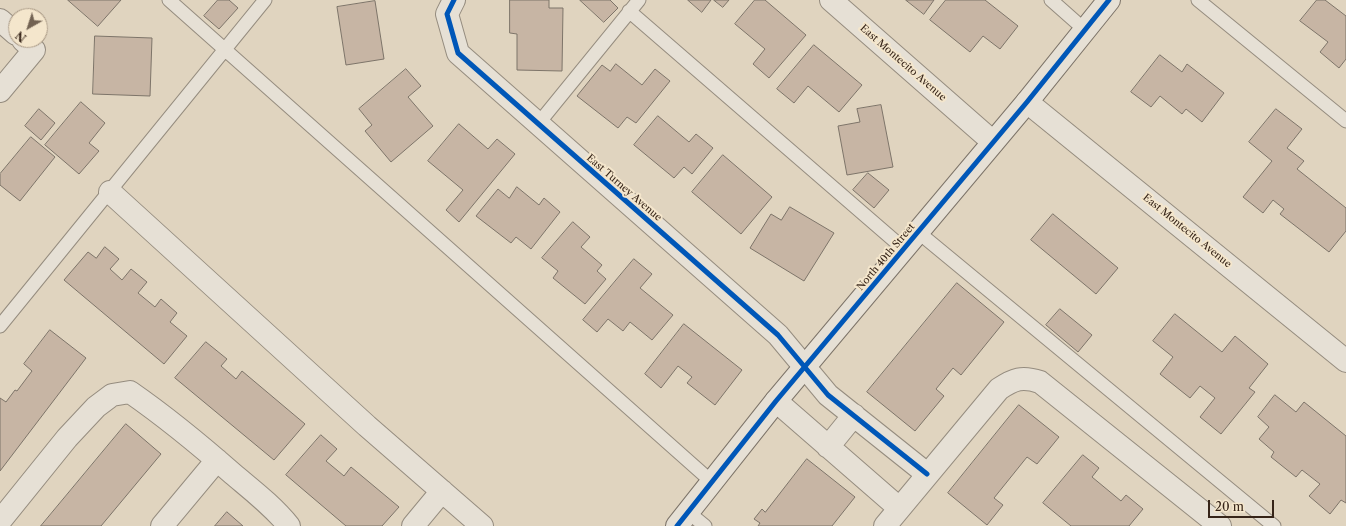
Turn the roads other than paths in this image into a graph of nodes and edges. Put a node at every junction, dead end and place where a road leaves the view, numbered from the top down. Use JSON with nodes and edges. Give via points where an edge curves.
{"nodes":[{"id":1,"x":168,"y":0,"type":"edge"},
{"id":2,"x":265,"y":0,"type":"edge"},
{"id":3,"x":638,"y":0,"type":"edge"},
{"id":4,"x":831,"y":0,"type":"edge"},
{"id":5,"x":1051,"y":0,"type":"edge"},
{"id":6,"x":1109,"y":0,"type":"edge"},
{"id":7,"x":1198,"y":0,"type":"edge"},
{"id":8,"x":450,"y":7,"type":"edge"},
{"id":9,"x":629,"y":11,"type":"junction"},
{"id":10,"x":0,"y":20,"type":"edge"},
{"id":11,"x":8,"y":27,"type":"edge"},
{"id":12,"x":1085,"y":30,"type":"junction"},
{"id":13,"x":26,"y":48,"type":"edge"},
{"id":14,"x":225,"y":50,"type":"junction"},
{"id":15,"x":0,"y":91,"type":"edge"},
{"id":16,"x":1027,"y":102,"type":"junction"},
{"id":17,"x":1346,"y":121,"type":"edge"},
{"id":18,"x":538,"y":124,"type":"junction"},
{"id":19,"x":993,"y":142,"type":"junction"},
{"id":20,"x":110,"y":192,"type":"junction"},
{"id":21,"x":918,"y":232,"type":"junction"},
{"id":22,"x":904,"y":249,"type":"junction"},
{"id":23,"x":0,"y":326,"type":"edge"},
{"id":24,"x":1346,"y":361,"type":"edge"},
{"id":25,"x":805,"y":366,"type":"junction"},
{"id":26,"x":776,"y":401,"type":"junction"},
{"id":27,"x":854,"y":415,"type":"junction"},
{"id":28,"x":828,"y":446,"type":"junction"},
{"id":29,"x":217,"y":460,"type":"junction"},
{"id":30,"x":928,"y":474,"type":"junction"},
{"id":31,"x":712,"y":482,"type":"junction"},
{"id":32,"x":442,"y":491,"type":"junction"},
{"id":33,"x":899,"y":508,"type":"junction"},
{"id":34,"x":683,"y":519,"type":"edge"},
{"id":35,"x":0,"y":521,"type":"edge"},
{"id":36,"x":162,"y":526,"type":"edge"},
{"id":37,"x":288,"y":526,"type":"edge"},
{"id":38,"x":413,"y":526,"type":"edge"},
{"id":39,"x":482,"y":526,"type":"edge"},
{"id":40,"x":705,"y":526,"type":"edge"},
{"id":41,"x":885,"y":526,"type":"edge"},
{"id":42,"x":1220,"y":526,"type":"edge"},
{"id":43,"x":1274,"y":526,"type":"edge"}],
"edges":[{"from":1,"to":14,"type":"lane"},
{"from":2,"to":14,"type":"lane"},
{"from":3,"to":9,"type":"lane"},
{"from":4,"to":19,"type":"street","name":"East Montecito Avenue"},
{"from":5,"to":12,"type":"lane"},
{"from":6,"to":12,"type":"street","name":"North 40th Street"},
{"from":7,"to":17,"type":"lane"},
{"from":8,"to":18,"type":"street","name":"East Turney Avenue","via":[[458,53]]},
{"from":9,"to":18,"type":"lane"},
{"from":9,"to":22,"type":"lane"},
{"from":10,"to":11,"type":"street"},
{"from":12,"to":16,"type":"street","name":"North 40th Street"},
{"from":13,"to":15,"type":"street"},
{"from":14,"to":20,"type":"lane"},
{"from":14,"to":31,"type":"lane"},
{"from":16,"to":19,"type":"street","name":"North 40th Street"},
{"from":16,"to":24,"type":"street","name":"East Montecito Avenue"},
{"from":18,"to":25,"type":"street","name":"East Turney Avenue","via":[[778,335]]},
{"from":19,"to":21,"type":"street","name":"North 40th Street"},
{"from":20,"to":23,"type":"lane"},
{"from":20,"to":32,"type":"street"},
{"from":21,"to":22,"type":"street","name":"North 40th Street"},
{"from":21,"to":43,"type":"lane"},
{"from":22,"to":25,"type":"street","name":"North 40th Street"},
{"from":25,"to":26,"type":"street","name":"North 40th Street"},
{"from":25,"to":27,"type":"street","name":"East Turney Avenue","via":[[828,395]]},
{"from":26,"to":28,"type":"street"},
{"from":26,"to":31,"type":"street","name":"North 40th Street"},
{"from":27,"to":28,"type":"street"},
{"from":27,"to":30,"type":"street","name":"East Turney Avenue"},
{"from":28,"to":33,"type":"street"},
{"from":29,"to":35,"type":"street","via":[[130,392],[112,395],[96,407],[67,438]]},
{"from":29,"to":36,"type":"street"},
{"from":29,"to":37,"type":"street","via":[[268,503]]},
{"from":30,"to":33,"type":"street"},
{"from":30,"to":42,"type":"street","via":[[999,389],[1021,378],[1031,379],[1048,388]]},
{"from":31,"to":34,"type":"street","name":"North 40th Street"},
{"from":32,"to":38,"type":"street"},
{"from":32,"to":39,"type":"street"},
{"from":33,"to":41,"type":"street"},
{"from":34,"to":40,"type":"lane"}]}
